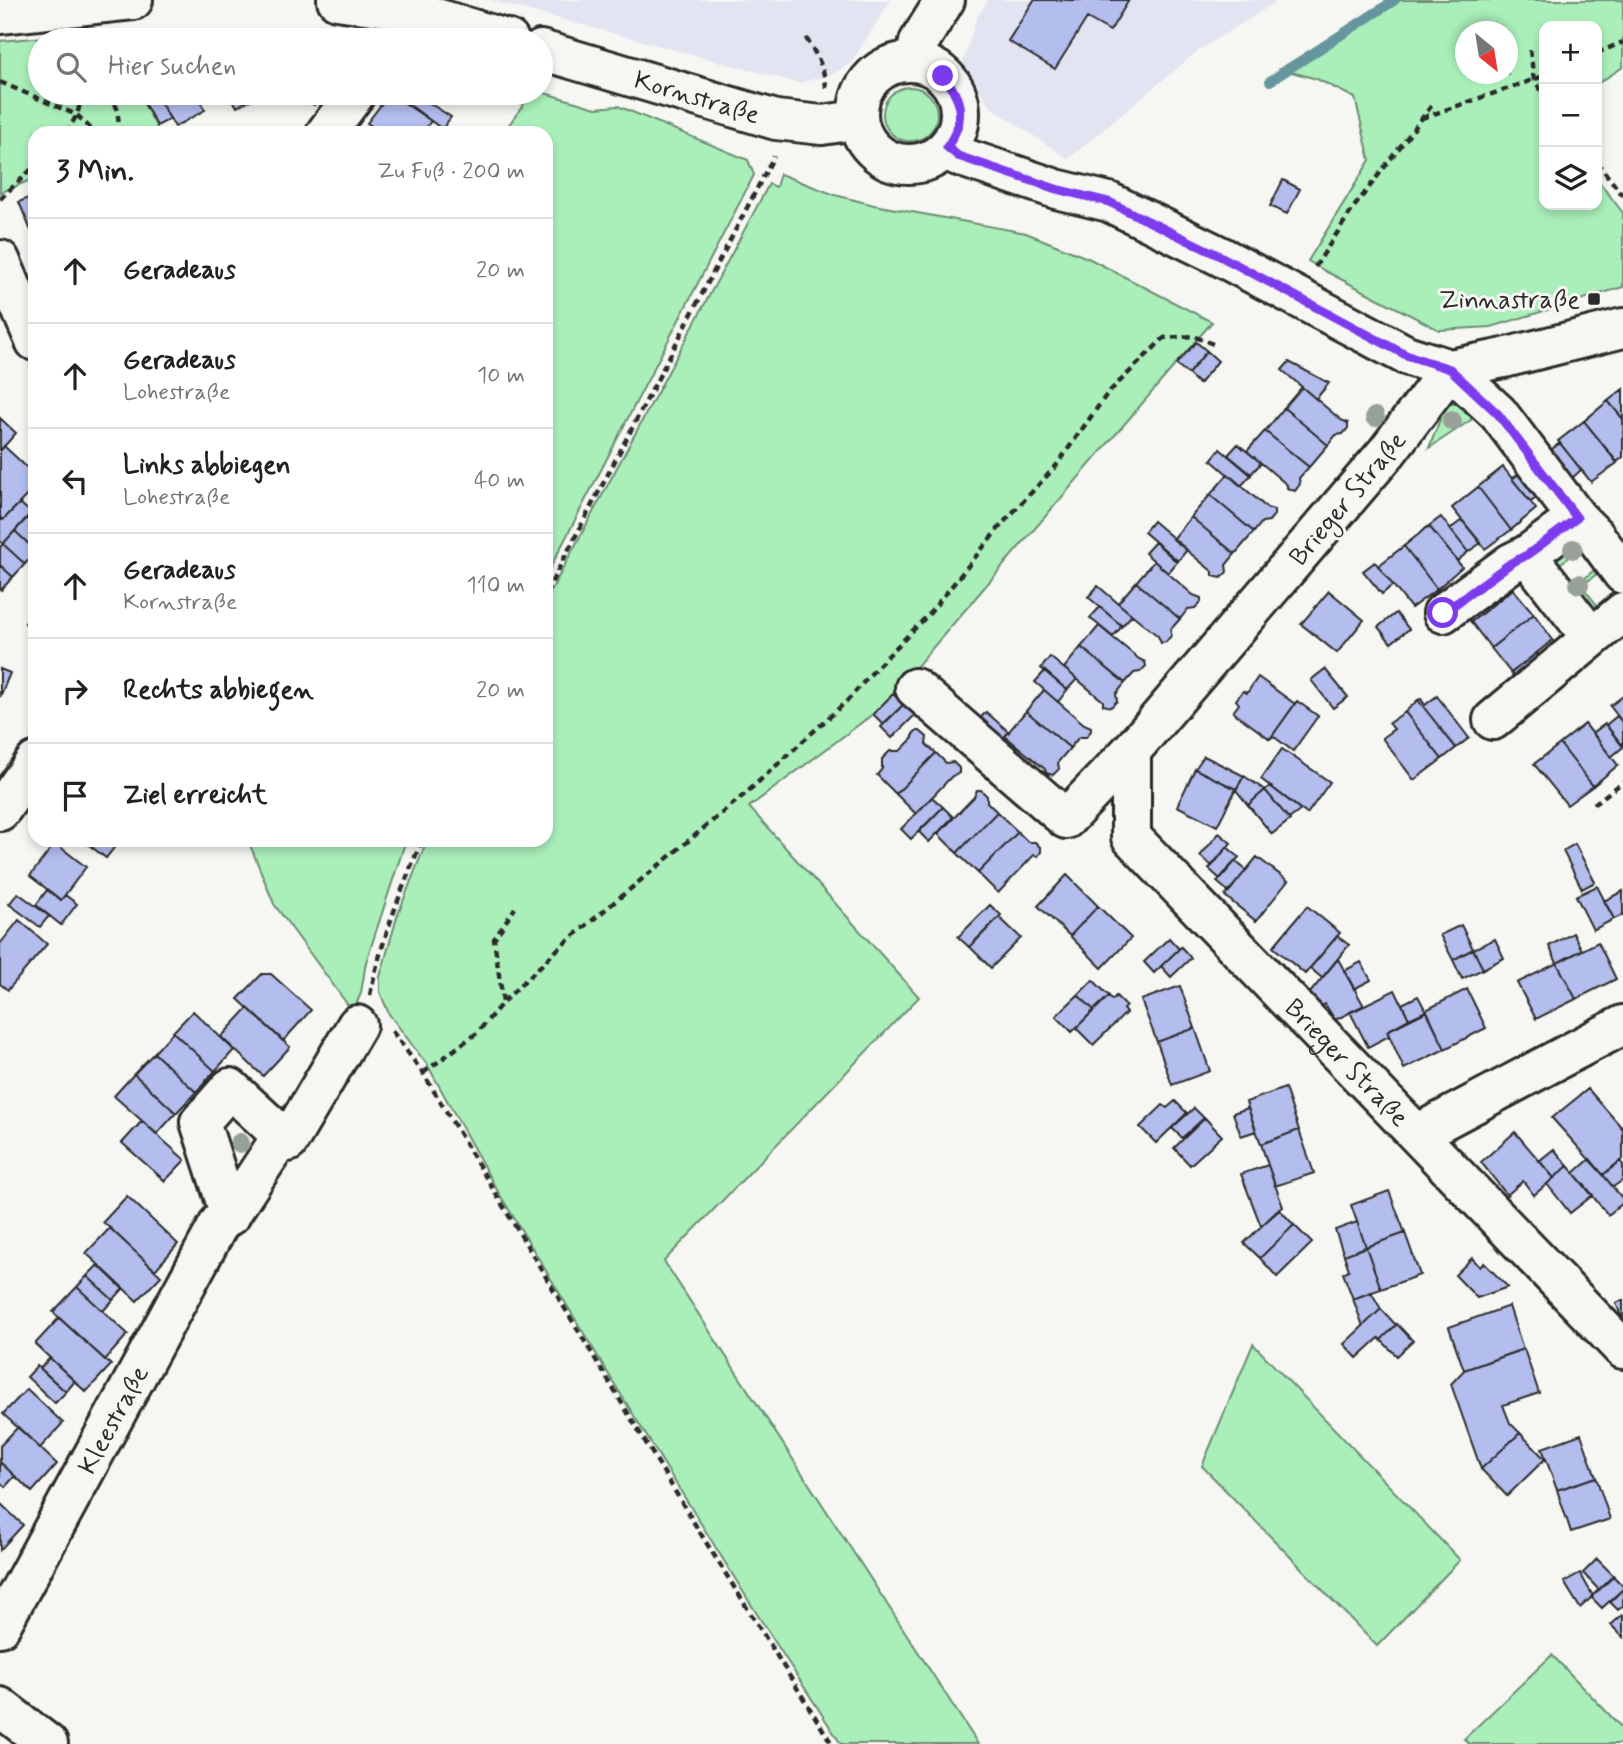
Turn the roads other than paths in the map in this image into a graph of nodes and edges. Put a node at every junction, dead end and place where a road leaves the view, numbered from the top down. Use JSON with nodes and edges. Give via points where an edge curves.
{"nodes":[{"id":1,"x":133,"y":0,"type":"edge"},
{"id":2,"x":337,"y":0,"type":"edge"},
{"id":3,"x":945,"y":0,"type":"edge"},
{"id":4,"x":0,"y":15,"type":"edge"},
{"id":5,"x":403,"y":26,"type":"edge"},
{"id":6,"x":553,"y":54,"type":"edge"},
{"id":7,"x":915,"y":62,"type":"junction"},
{"id":8,"x":347,"y":105,"type":"edge"},
{"id":9,"x":842,"y":122,"type":"junction"},
{"id":10,"x":331,"y":126,"type":"edge"},
{"id":11,"x":947,"y":147,"type":"junction"},
{"id":12,"x":0,"y":260,"type":"edge"},
{"id":13,"x":28,"y":325,"type":"edge"},
{"id":14,"x":1623,"y":328,"type":"edge"},
{"id":15,"x":1450,"y":369,"type":"junction"},
{"id":16,"x":1577,"y":518,"type":"junction"},
{"id":17,"x":1527,"y":555,"type":"junction"},
{"id":18,"x":1623,"y":574,"type":"edge"},
{"id":19,"x":1623,"y":612,"type":"edge"},
{"id":20,"x":1443,"y":613,"type":"dead end"},
{"id":21,"x":1591,"y":637,"type":"junction"},
{"id":22,"x":915,"y":688,"type":"dead end"},
{"id":23,"x":1493,"y":720,"type":"dead end"},
{"id":24,"x":1132,"y":751,"type":"junction"},
{"id":25,"x":362,"y":1015,"type":"road end"},
{"id":26,"x":1623,"y":1025,"type":"edge"},
{"id":27,"x":1417,"y":1134,"type":"junction"},
{"id":28,"x":282,"y":1136,"type":"junction"},
{"id":29,"x":230,"y":1215,"type":"junction"},
{"id":30,"x":1623,"y":1349,"type":"edge"},
{"id":31,"x":0,"y":1627,"type":"edge"},
{"id":32,"x":0,"y":1707,"type":"edge"},
{"id":33,"x":48,"y":1744,"type":"edge"}],
"edges":[{"from":1,"to":4,"type":"street"},
{"from":2,"to":5,"type":"street"},
{"from":3,"to":7,"type":"street","via":[[919,41]]},
{"from":6,"to":9,"type":"street","name":"Kornstraße","via":[[780,121]]},
{"from":7,"to":9,"type":"street","via":[[884,68],[872,77]]},
{"from":7,"to":11,"type":"street","via":[[930,66],[954,88],[960,118]]},
{"from":8,"to":10,"type":"street"},
{"from":9,"to":11,"type":"street","via":[[872,150],[902,165],[919,164]]},
{"from":11,"to":15,"type":"street","via":[[991,168],[1109,202],[1406,355]]},
{"from":12,"to":13,"type":"street"},
{"from":14,"to":15,"type":"street"},
{"from":15,"to":16,"type":"street","via":[[1498,414]]},
{"from":15,"to":24,"type":"street","name":"Brieger Straße","via":[[1387,452]]},
{"from":16,"to":17,"type":"street"},
{"from":16,"to":18,"type":"street"},
{"from":17,"to":20,"type":"street"},
{"from":17,"to":21,"type":"street"},
{"from":19,"to":21,"type":"street"},
{"from":21,"to":23,"type":"street"},
{"from":22,"to":24,"type":"street","name":"Brieger Straße","via":[[1066,819]]},
{"from":24,"to":27,"type":"street","name":"Brieger Straße","via":[[1130,837]]},
{"from":25,"to":28,"type":"street","name":"Kleestraße","via":[[288,1142]]},
{"from":26,"to":27,"type":"street"},
{"from":27,"to":30,"type":"street","name":"Brieger Straße"},
{"from":28,"to":29,"type":"street","name":"Kleestraße"},
{"from":28,"to":29,"type":"street","via":[[230,1088],[200,1122]]},
{"from":29,"to":31,"type":"street","name":"Kleestraße","via":[[220,1222]]},
{"from":32,"to":33,"type":"street"}]}
